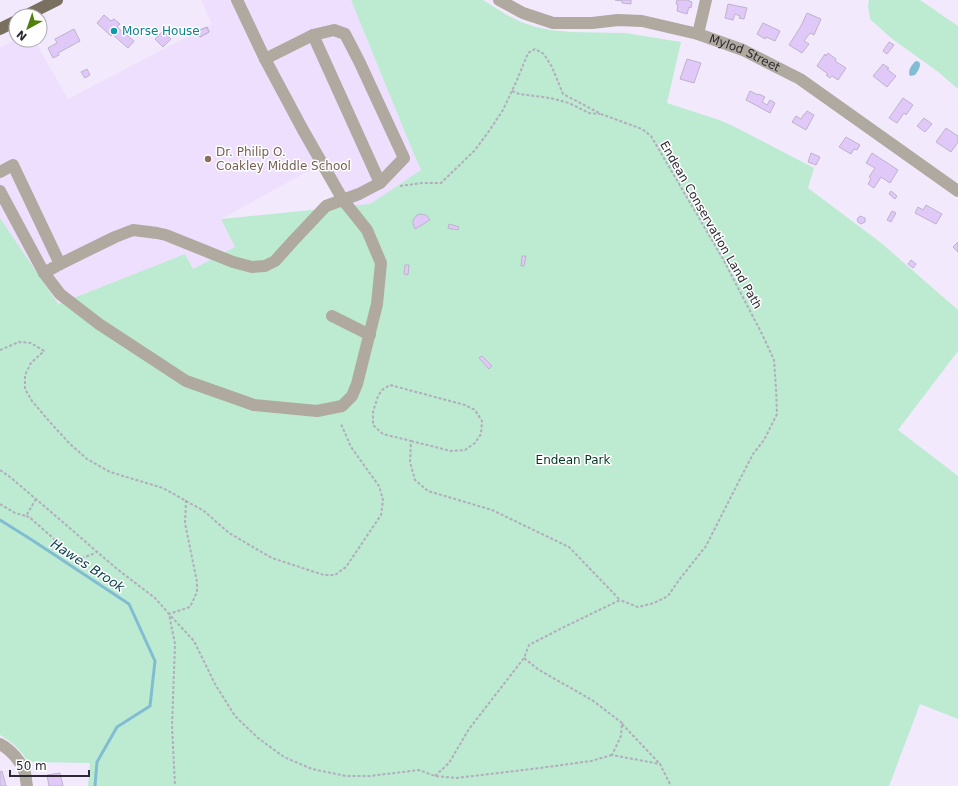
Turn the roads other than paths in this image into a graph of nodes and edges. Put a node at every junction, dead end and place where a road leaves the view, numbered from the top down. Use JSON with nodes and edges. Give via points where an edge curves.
{"nodes":[{"id":1,"x":57,"y":0,"type":"edge"},
{"id":2,"x":237,"y":0,"type":"edge"},
{"id":3,"x":499,"y":0,"type":"edge"},
{"id":4,"x":706,"y":0,"type":"edge"},
{"id":5,"x":41,"y":8,"type":"edge"},
{"id":6,"x":698,"y":34,"type":"junction"},
{"id":7,"x":313,"y":35,"type":"junction"},
{"id":8,"x":265,"y":59,"type":"junction"},
{"id":9,"x":0,"y":172,"type":"edge"},
{"id":10,"x":380,"y":183,"type":"junction"},
{"id":11,"x":0,"y":191,"type":"edge"},
{"id":12,"x":958,"y":191,"type":"edge"},
{"id":13,"x":343,"y":200,"type":"junction"},
{"id":14,"x":60,"y":264,"type":"junction"},
{"id":15,"x":44,"y":273,"type":"junction"},
{"id":16,"x":332,"y":316,"type":"dead end"},
{"id":17,"x":370,"y":334,"type":"junction"},
{"id":18,"x":0,"y":744,"type":"edge"},
{"id":19,"x":27,"y":786,"type":"edge"}],
"edges":[{"from":1,"to":5,"type":"main road"},
{"from":2,"to":8,"type":"street"},
{"from":3,"to":6,"type":"street","name":"Mylod Street","via":[[523,13],[553,23],[642,21]]},
{"from":4,"to":6,"type":"street"},
{"from":6,"to":12,"type":"street","name":"Mylod Street","via":[[743,50],[800,79]]},
{"from":7,"to":8,"type":"street"},
{"from":7,"to":10,"type":"street"},
{"from":7,"to":10,"type":"street","via":[[334,30],[345,34],[404,158]]},
{"from":8,"to":13,"type":"street"},
{"from":9,"to":14,"type":"street","via":[[13,166]]},
{"from":10,"to":13,"type":"street"},
{"from":11,"to":15,"type":"street"},
{"from":13,"to":14,"type":"street","via":[[326,206],[275,261],[264,266],[252,267],[232,262],[157,232],[133,230]]},
{"from":13,"to":17,"type":"street","via":[[367,230],[381,263],[378,304]]},
{"from":14,"to":15,"type":"street"},
{"from":15,"to":17,"type":"street","via":[[60,294],[99,324],[186,381],[254,405],[317,411],[342,406],[352,396],[357,384]]},
{"from":16,"to":17,"type":"street"},
{"from":18,"to":19,"type":"street","via":[[19,762],[25,773]]}]}
